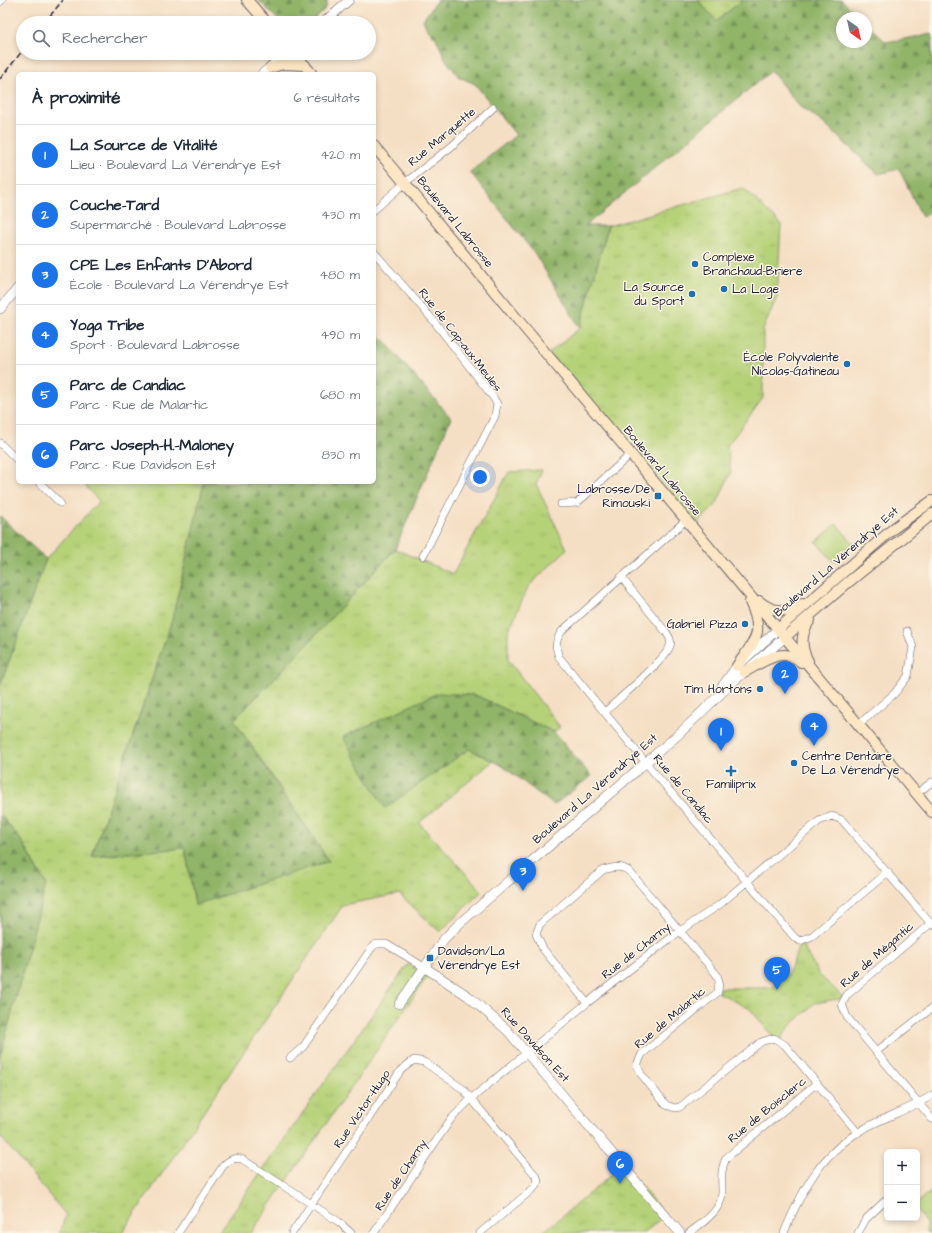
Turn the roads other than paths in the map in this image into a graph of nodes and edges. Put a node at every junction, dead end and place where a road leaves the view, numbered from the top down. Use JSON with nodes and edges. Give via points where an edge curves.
{"nodes":[{"id":1,"x":247,"y":0,"type":"edge"},
{"id":2,"x":350,"y":0,"type":"edge"},
{"id":3,"x":261,"y":16,"type":"edge"},
{"id":4,"x":331,"y":16,"type":"edge"},
{"id":5,"x":279,"y":60,"type":"edge"},
{"id":6,"x":300,"y":60,"type":"edge"},
{"id":7,"x":304,"y":65,"type":"junction"},
{"id":8,"x":266,"y":71,"type":"edge"},
{"id":9,"x":310,"y":72,"type":"edge"},
{"id":10,"x":493,"y":108,"type":"dead end"},
{"id":11,"x":376,"y":148,"type":"edge"},
{"id":12,"x":406,"y":182,"type":"junction"},
{"id":13,"x":376,"y":208,"type":"edge"},
{"id":14,"x":376,"y":254,"type":"edge"},
{"id":15,"x":16,"y":290,"type":"edge"},
{"id":16,"x":0,"y":309,"type":"edge"},
{"id":17,"x":0,"y":443,"type":"edge"},
{"id":18,"x":631,"y":454,"type":"junction"},
{"id":19,"x":16,"y":459,"type":"edge"},
{"id":20,"x":41,"y":484,"type":"edge"},
{"id":21,"x":932,"y":501,"type":"edge"},
{"id":22,"x":60,"y":503,"type":"dead end"},
{"id":23,"x":561,"y":504,"type":"dead end"},
{"id":24,"x":932,"y":514,"type":"edge"},
{"id":25,"x":686,"y":520,"type":"junction"},
{"id":26,"x":423,"y":556,"type":"dead end"},
{"id":27,"x":621,"y":577,"type":"junction"},
{"id":28,"x":744,"y":587,"type":"junction"},
{"id":29,"x":820,"y":592,"type":"junction"},
{"id":30,"x":822,"y":605,"type":"junction"},
{"id":31,"x":778,"y":629,"type":"junction"},
{"id":32,"x":907,"y":632,"type":"dead end"},
{"id":33,"x":784,"y":637,"type":"junction"},
{"id":34,"x":740,"y":669,"type":"junction"},
{"id":35,"x":819,"y":678,"type":"junction"},
{"id":36,"x":605,"y":712,"type":"junction"},
{"id":37,"x":858,"y":725,"type":"junction"},
{"id":38,"x":646,"y":763,"type":"junction"},
{"id":39,"x":932,"y":782,"type":"edge"},
{"id":40,"x":916,"y":794,"type":"junction"},
{"id":41,"x":932,"y":812,"type":"edge"},
{"id":42,"x":888,"y":872,"type":"junction"},
{"id":43,"x":746,"y":881,"type":"junction"},
{"id":44,"x":931,"y":924,"type":"edge"},
{"id":45,"x":680,"y":931,"type":"junction"},
{"id":46,"x":424,"y":967,"type":"junction"},
{"id":47,"x":587,"y":1003,"type":"junction"},
{"id":48,"x":399,"y":1004,"type":"dead end"},
{"id":49,"x":932,"y":1008,"type":"edge"},
{"id":50,"x":527,"y":1051,"type":"junction"},
{"id":51,"x":877,"y":1051,"type":"junction"},
{"id":52,"x":290,"y":1058,"type":"dead end"},
{"id":53,"x":817,"y":1083,"type":"junction"},
{"id":54,"x":932,"y":1095,"type":"edge"},
{"id":55,"x":472,"y":1098,"type":"junction"},
{"id":56,"x":918,"y":1103,"type":"junction"},
{"id":57,"x":932,"y":1119,"type":"edge"},
{"id":58,"x":858,"y":1132,"type":"junction"},
{"id":59,"x":884,"y":1202,"type":"edge"},
{"id":60,"x":312,"y":1204,"type":"junction"},
{"id":61,"x":178,"y":1233,"type":"edge"},
{"id":62,"x":292,"y":1233,"type":"edge"},
{"id":63,"x":351,"y":1233,"type":"edge"},
{"id":64,"x":374,"y":1233,"type":"edge"},
{"id":65,"x":480,"y":1233,"type":"edge"},
{"id":66,"x":680,"y":1233,"type":"edge"},
{"id":67,"x":689,"y":1233,"type":"edge"},
{"id":68,"x":784,"y":1233,"type":"edge"},
{"id":69,"x":858,"y":1233,"type":"edge"}],
"edges":[{"from":1,"to":3,"type":"main road"},
{"from":2,"to":4,"type":"street"},
{"from":5,"to":8,"type":"street"},
{"from":6,"to":7,"type":"main road"},
{"from":7,"to":8,"type":"main road","via":[[282,64]]},
{"from":7,"to":9,"type":"main road"},
{"from":10,"to":12,"type":"street","name":"Rue Marquette","via":[[452,146]]},
{"from":11,"to":12,"type":"main road","name":"Boulevard Labrosse"},
{"from":12,"to":13,"type":"street","name":"Rue Marquette"},
{"from":12,"to":18,"type":"main road","name":"Boulevard Labrosse"},
{"from":14,"to":26,"type":"street","name":"Rue de Cap-aux-Meules","via":[[434,320],[497,404],[495,416]]},
{"from":15,"to":16,"type":"street"},
{"from":17,"to":19,"type":"street"},
{"from":18,"to":23,"type":"street","via":[[577,503]]},
{"from":18,"to":25,"type":"main road","name":"Boulevard Labrosse"},
{"from":20,"to":22,"type":"street"},
{"from":21,"to":29,"type":"main road","name":"Boulevard La Vérendrye Est","via":[[894,528]]},
{"from":24,"to":30,"type":"main road","name":"Boulevard La Vérendrye Est"},
{"from":25,"to":27,"type":"street","name":"Rue de Candiac"},
{"from":25,"to":28,"type":"main road","name":"Boulevard Labrosse"},
{"from":27,"to":36,"type":"street","via":[[666,632],[670,645],[660,660]]},
{"from":27,"to":36,"type":"street","name":"Rue de Candiac","via":[[562,631],[556,643],[559,657]]},
{"from":28,"to":29,"type":"main road","via":[[764,605],[781,611],[798,607]]},
{"from":28,"to":31,"type":"main road","name":"Boulevard Labrosse"},
{"from":28,"to":34,"type":"main road","via":[[759,627]]},
{"from":29,"to":31,"type":"main road","name":"Boulevard La Vérendrye Est"},
{"from":30,"to":33,"type":"main road","name":"Boulevard La Vérendrye Est"},
{"from":30,"to":35,"type":"main road","via":[[806,625],[802,638],[806,658]]},
{"from":31,"to":33,"type":"main road","name":"Boulevard Labrosse"},
{"from":31,"to":34,"type":"street","name":"Boulevard La Vérendrye Est"},
{"from":32,"to":37,"type":"street","via":[[913,647],[908,676],[894,694]]},
{"from":33,"to":34,"type":"street","name":"Boulevard La Vérendrye Est"},
{"from":33,"to":35,"type":"main road","name":"Boulevard Labrosse"},
{"from":34,"to":35,"type":"main road","via":[[777,655],[787,654],[798,659]]},
{"from":34,"to":38,"type":"street","name":"Boulevard La Vérendrye Est","via":[[714,701]]},
{"from":35,"to":37,"type":"main road","name":"Boulevard Labrosse"},
{"from":36,"to":38,"type":"street","name":"Rue de Candiac"},
{"from":37,"to":40,"type":"main road","name":"Boulevard Labrosse"},
{"from":38,"to":43,"type":"street","name":"Rue de Candiac"},
{"from":38,"to":46,"type":"street","name":"Boulevard La Vérendrye Est","via":[[460,923],[444,939]]},
{"from":39,"to":40,"type":"street"},
{"from":40,"to":41,"type":"main road","name":"Boulevard Labrosse"},
{"from":42,"to":43,"type":"street","name":"Rue de Charny","via":[[842,820],[832,816],[819,821]]},
{"from":42,"to":43,"type":"street","name":"Rue de Candiac","via":[[812,936],[800,941],[788,931]]},
{"from":42,"to":44,"type":"street","name":"Rue de Charny"},
{"from":43,"to":45,"type":"street","name":"Rue de Charny","via":[[719,905]]},
{"from":44,"to":51,"type":"street","name":"Rue de Mégantic","via":[[844,998],[844,1013]]},
{"from":45,"to":47,"type":"street","name":"Rue de Charny"},
{"from":45,"to":47,"type":"street","name":"Rue de Malartic","via":[[626,869],[612,867],[603,870],[540,924],[536,934],[543,949]]},
{"from":45,"to":53,"type":"street","name":"Rue de Malartic","via":[[717,975],[720,988],[638,1060],[638,1070],[663,1102],[670,1108],[680,1107],[761,1042],[770,1038],[785,1045]]},
{"from":46,"to":48,"type":"street","name":"Boulevard La Vérendrye Est"},
{"from":46,"to":50,"type":"street","name":"Rue Davidson Est","via":[[487,1011]]},
{"from":46,"to":52,"type":"street","name":"Rue Davidson Est","via":[[386,944],[373,946],[303,1047]]},
{"from":47,"to":50,"type":"street","name":"Rue de Charny"},
{"from":49,"to":51,"type":"street"},
{"from":50,"to":55,"type":"street","name":"Rue de Charny"},
{"from":50,"to":66,"type":"street","name":"Rue Davidson Est"},
{"from":51,"to":56,"type":"street","name":"Rue de Mégantic"},
{"from":53,"to":58,"type":"street","name":"Rue de Malartic"},
{"from":53,"to":67,"type":"street","name":"Rue de Boisclerc","via":[[726,1158],[721,1171],[722,1193],[718,1206]]},
{"from":54,"to":56,"type":"street"},
{"from":55,"to":60,"type":"street","name":"Rue Victor-Hugo","via":[[424,1062],[410,1062],[401,1070]]},
{"from":55,"to":64,"type":"street","name":"Rue de Charny","via":[[451,1119]]},
{"from":55,"to":65,"type":"street","via":[[538,1177],[534,1188]]},
{"from":56,"to":57,"type":"street","name":"Rue de Mégantic"},
{"from":56,"to":58,"type":"street"},
{"from":58,"to":68,"type":"street","via":[[828,1157],[810,1178]]},
{"from":59,"to":69,"type":"street","via":[[866,1219]]},
{"from":60,"to":61,"type":"street","via":[[242,1159],[232,1158],[223,1166]]},
{"from":60,"to":62,"type":"street","name":"Rue Victor-Hugo"},
{"from":60,"to":63,"type":"street"}]}
